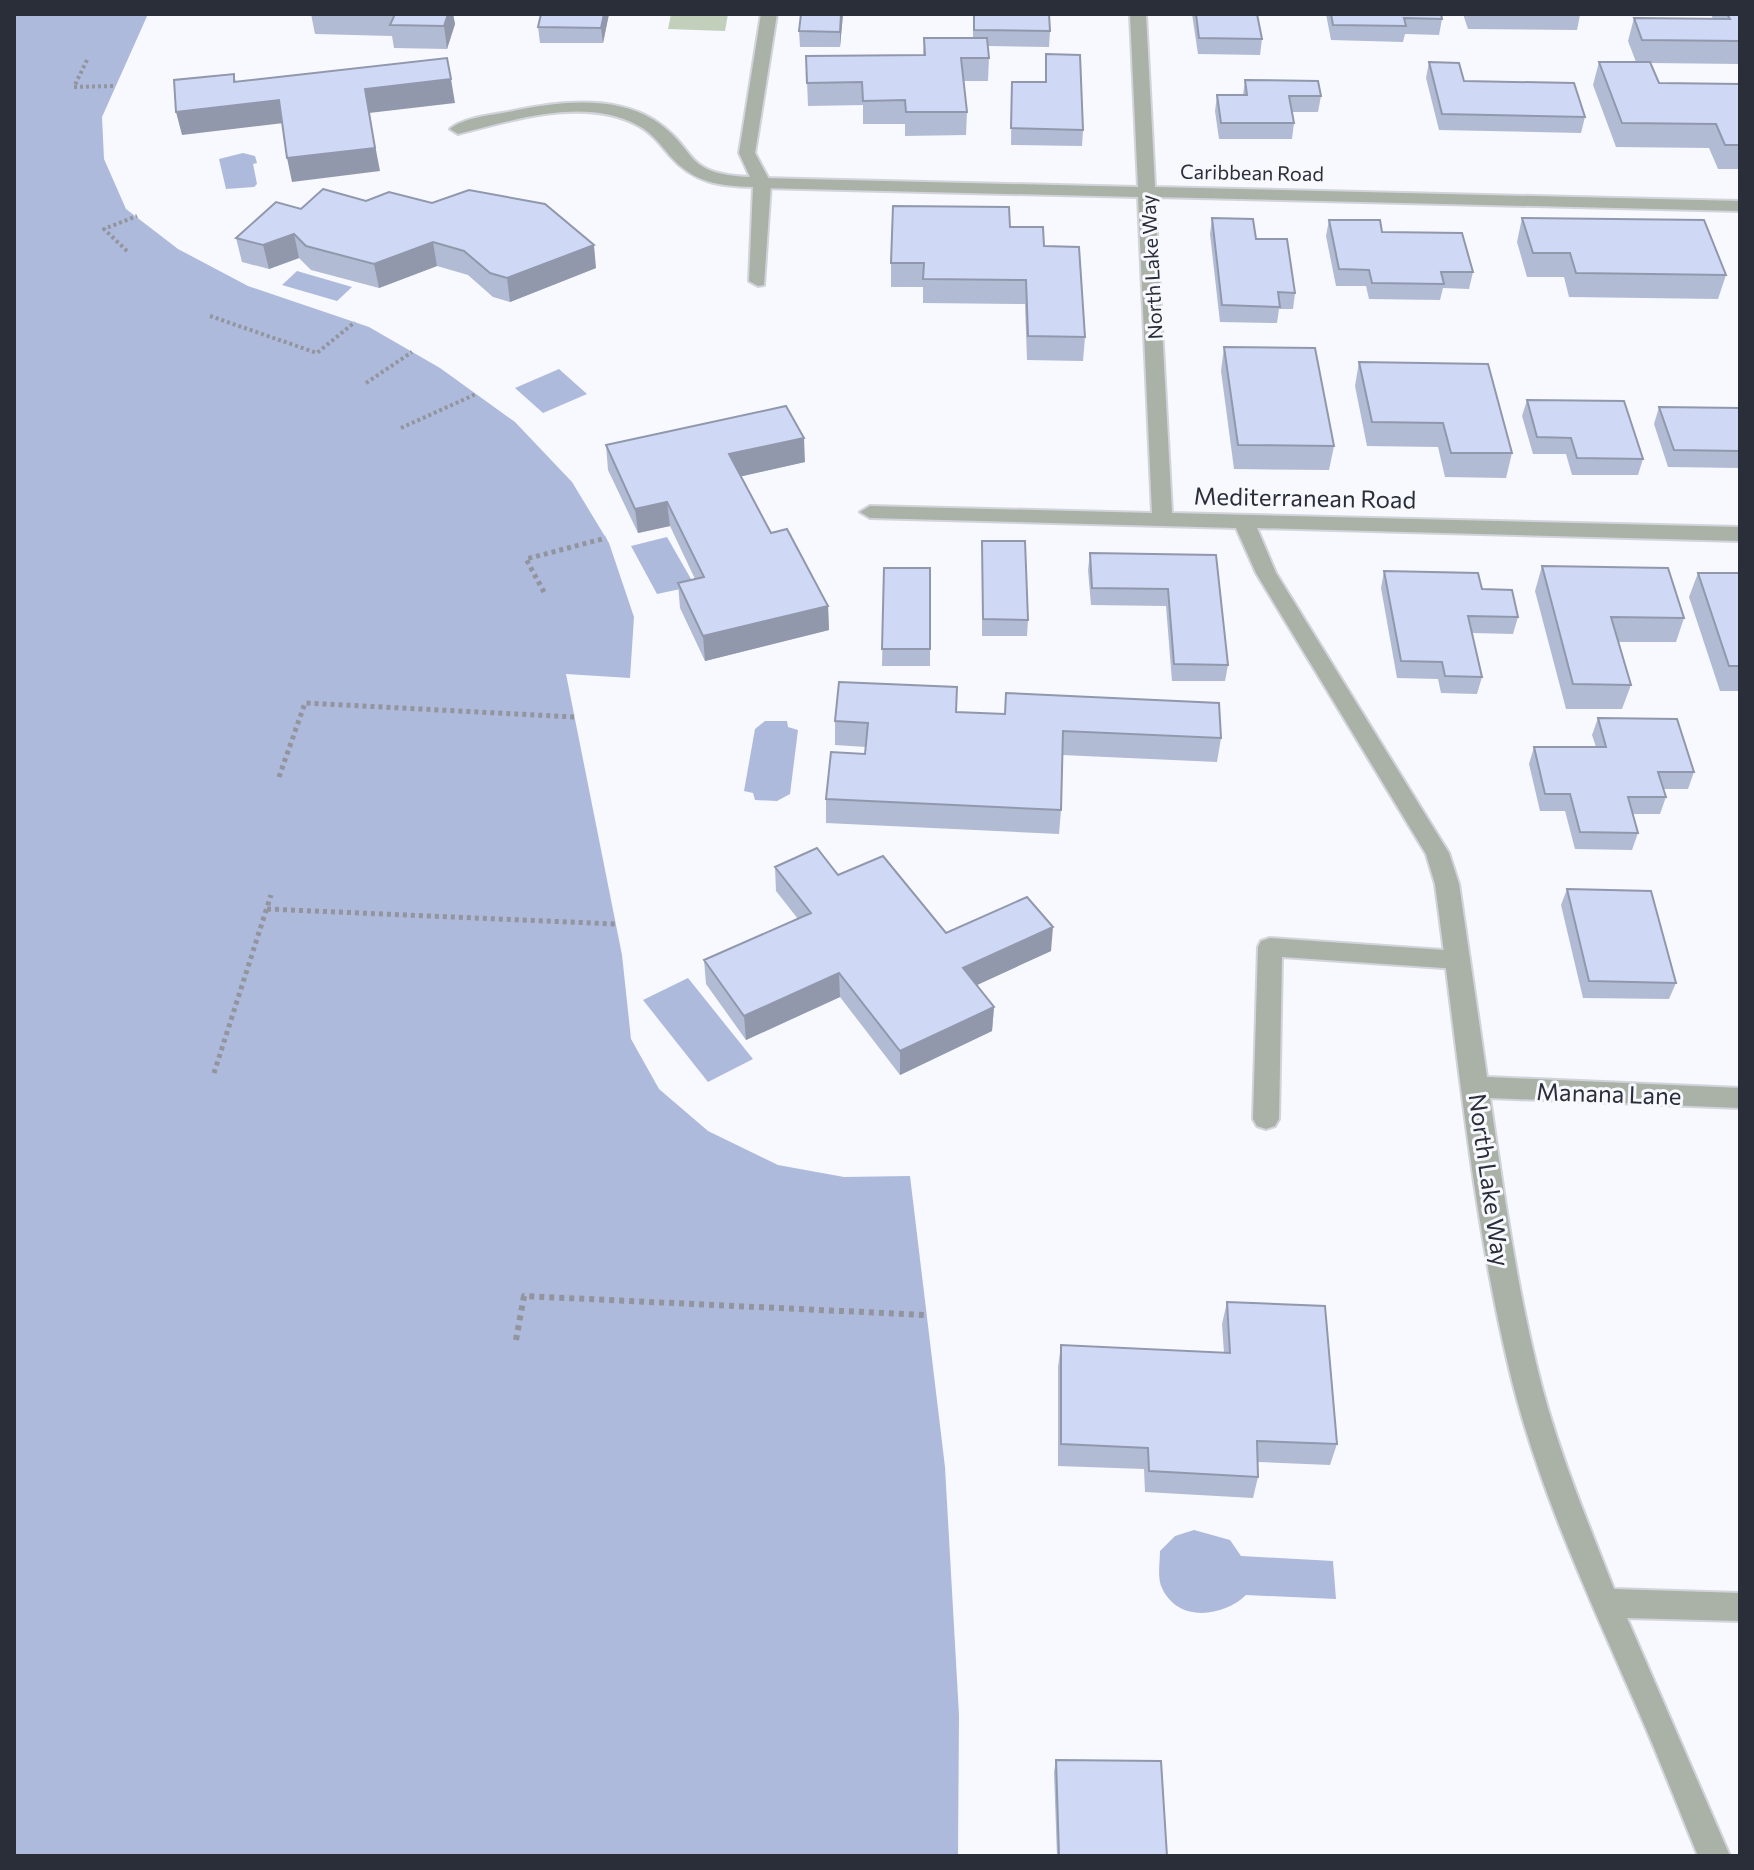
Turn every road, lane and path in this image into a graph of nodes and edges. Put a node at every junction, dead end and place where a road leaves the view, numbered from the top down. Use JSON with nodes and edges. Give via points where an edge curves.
{"nodes":[{"id":1,"x":769,"y":14,"type":"edge"},
{"id":2,"x":1138,"y":14,"type":"edge"},
{"id":3,"x":87,"y":60,"type":"dead end"},
{"id":4,"x":113,"y":86,"type":"dead end"},
{"id":5,"x":458,"y":129,"type":"dead end"},
{"id":6,"x":762,"y":183,"type":"junction"},
{"id":7,"x":1148,"y":192,"type":"junction"},
{"id":8,"x":1740,"y":206,"type":"edge"},
{"id":9,"x":137,"y":216,"type":"dead end"},
{"id":10,"x":127,"y":251,"type":"dead end"},
{"id":11,"x":758,"y":281,"type":"dead end"},
{"id":12,"x":210,"y":316,"type":"dead end"},
{"id":13,"x":355,"y":322,"type":"dead end"},
{"id":14,"x":412,"y":352,"type":"dead end"},
{"id":15,"x":366,"y":383,"type":"dead end"},
{"id":16,"x":476,"y":394,"type":"dead end"},
{"id":17,"x":401,"y":428,"type":"dead end"},
{"id":18,"x":870,"y":512,"type":"dead end"},
{"id":19,"x":1162,"y":519,"type":"junction"},
{"id":20,"x":1244,"y":522,"type":"junction"},
{"id":21,"x":1740,"y":534,"type":"edge"},
{"id":22,"x":606,"y":538,"type":"dead end"},
{"id":23,"x":544,"y":592,"type":"dead end"},
{"id":24,"x":574,"y":717,"type":"dead end"},
{"id":25,"x":279,"y":777,"type":"dead end"},
{"id":26,"x":271,"y":895,"type":"dead end"},
{"id":27,"x":267,"y":909,"type":"junction"},
{"id":28,"x":615,"y":924,"type":"dead end"},
{"id":29,"x":1458,"y":960,"type":"junction"},
{"id":30,"x":214,"y":1073,"type":"dead end"},
{"id":31,"x":1477,"y":1087,"type":"junction"},
{"id":32,"x":1740,"y":1098,"type":"edge"},
{"id":33,"x":1266,"y":1119,"type":"dead end"},
{"id":34,"x":926,"y":1315,"type":"dead end"},
{"id":35,"x":516,"y":1340,"type":"dead end"},
{"id":36,"x":1604,"y":1603,"type":"junction"},
{"id":37,"x":1740,"y":1607,"type":"edge"},
{"id":38,"x":1714,"y":1856,"type":"edge"}],
"edges":[{"from":1,"to":6,"type":"street","via":[[747,153]]},
{"from":2,"to":7,"type":"street","name":"North Lake Way"},
{"from":3,"to":4,"type":"path","via":[[74,87]]},
{"from":5,"to":6,"type":"street","name":"Caribbean Road","via":[[577,107],[604,110],[639,119],[665,137],[697,172]]},
{"from":6,"to":7,"type":"street","name":"Caribbean Road"},
{"from":6,"to":11,"type":"street"},
{"from":7,"to":8,"type":"street","name":"Caribbean Road"},
{"from":7,"to":19,"type":"street","name":"North Lake Way"},
{"from":9,"to":10,"type":"path","via":[[104,229]]},
{"from":12,"to":13,"type":"path","via":[[317,353]]},
{"from":14,"to":15,"type":"path"},
{"from":16,"to":17,"type":"path"},
{"from":18,"to":19,"type":"street","name":"Mediterranean Road"},
{"from":19,"to":20,"type":"street","name":"Mediterranean Road"},
{"from":20,"to":21,"type":"street","name":"Mediterranean Road"},
{"from":20,"to":29,"type":"street","name":"North Lake Way","via":[[1266,573],[1437,853]]},
{"from":22,"to":23,"type":"path","via":[[526,559]]},
{"from":24,"to":25,"type":"path","via":[[305,703]]},
{"from":26,"to":27,"type":"path"},
{"from":27,"to":28,"type":"path"},
{"from":27,"to":30,"type":"path"},
{"from":29,"to":31,"type":"street","name":"North Lake Way"},
{"from":29,"to":33,"type":"street","via":[[1270,947]]},
{"from":31,"to":32,"type":"street","name":"Manana Lane"},
{"from":31,"to":36,"type":"street","name":"North Lake Way","via":[[1505,1291],[1522,1365],[1553,1468]]},
{"from":34,"to":35,"type":"path","via":[[524,1296]]},
{"from":36,"to":37,"type":"street"},
{"from":36,"to":38,"type":"street","name":"North Lake Way"}]}
